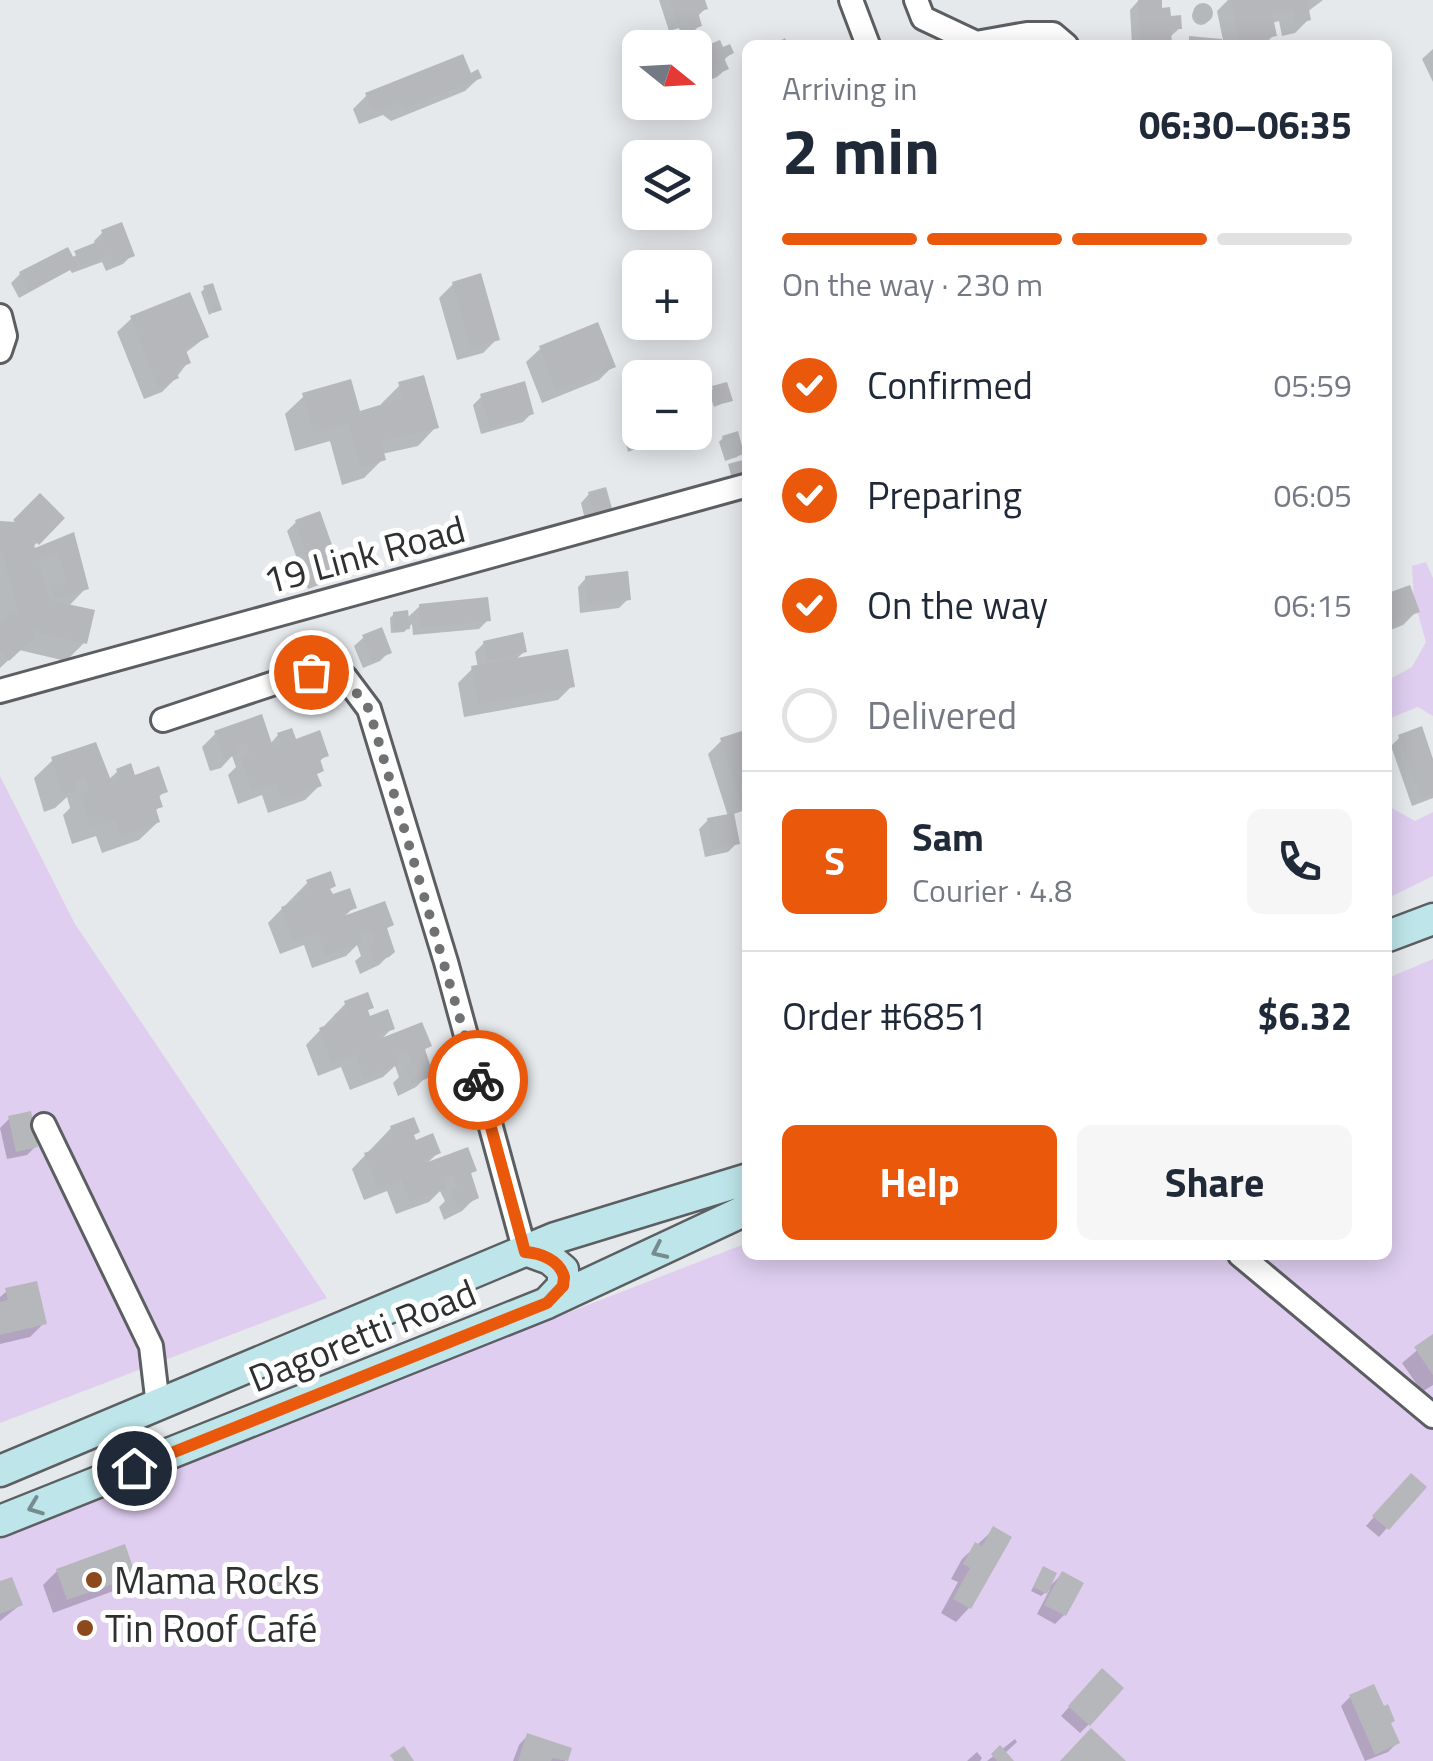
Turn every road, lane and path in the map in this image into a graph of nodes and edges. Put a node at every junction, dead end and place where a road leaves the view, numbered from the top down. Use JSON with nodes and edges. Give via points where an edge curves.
{"nodes":[{"id":1,"x":851,"y":0,"type":"edge"},
{"id":2,"x":916,"y":0,"type":"edge"},
{"id":3,"x":866,"y":40,"type":"edge"},
{"id":4,"x":970,"y":40,"type":"edge"},
{"id":5,"x":993,"y":40,"type":"edge"},
{"id":6,"x":1060,"y":40,"type":"edge"},
{"id":7,"x":0,"y":316,"type":"edge"},
{"id":8,"x":0,"y":351,"type":"edge"},
{"id":9,"x":742,"y":487,"type":"edge"},
{"id":10,"x":0,"y":691,"type":"edge"},
{"id":11,"x":164,"y":720,"type":"dead end"},
{"id":12,"x":1433,"y":918,"type":"edge"},
{"id":13,"x":1392,"y":934,"type":"edge"},
{"id":14,"x":44,"y":1125,"type":"dead end"},
{"id":15,"x":742,"y":1181,"type":"edge"},
{"id":16,"x":742,"y":1212,"type":"edge"},
{"id":17,"x":526,"y":1251,"type":"junction"},
{"id":18,"x":1246,"y":1260,"type":"edge"},
{"id":19,"x":547,"y":1303,"type":"junction"},
{"id":20,"x":158,"y":1406,"type":"junction"},
{"id":21,"x":1433,"y":1416,"type":"edge"},
{"id":22,"x":0,"y":1470,"type":"edge"},
{"id":23,"x":0,"y":1520,"type":"edge"}],
"edges":[{"from":1,"to":3,"type":"street"},
{"from":2,"to":4,"type":"street","via":[[923,18]]},
{"from":5,"to":6,"type":"street","via":[[1026,34]]},
{"from":7,"to":8,"type":"street"},
{"from":9,"to":10,"type":"street","name":"19 Link Road"},
{"from":11,"to":17,"type":"street","via":[[311,672],[345,678],[369,709]]},
{"from":12,"to":13,"type":"main road"},
{"from":14,"to":20,"type":"street","via":[[150,1346]]},
{"from":15,"to":17,"type":"main road","name":"Dagoretti Road"},
{"from":16,"to":19,"type":"main road","name":"Dagoretti Road","one_way":true},
{"from":17,"to":19,"type":"main road","via":[[563,1270],[563,1286]]},
{"from":17,"to":20,"type":"main road","name":"Dagoretti Road"},
{"from":18,"to":21,"type":"street"},
{"from":19,"to":23,"type":"main road","name":"Dagoretti Road","one_way":true},
{"from":20,"to":22,"type":"main road","name":"Dagoretti Road"}]}
